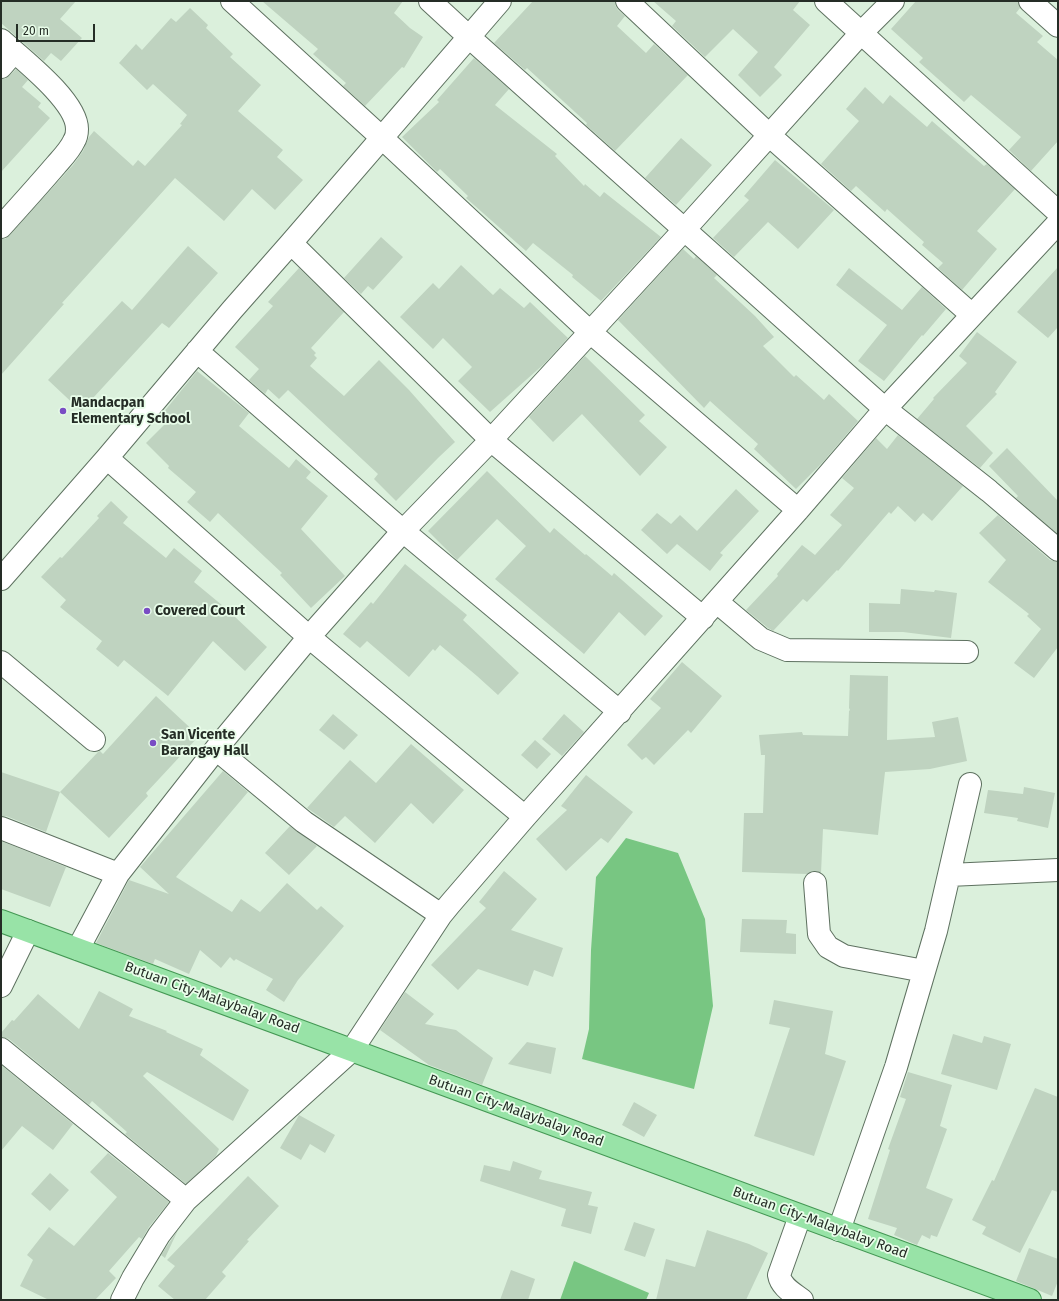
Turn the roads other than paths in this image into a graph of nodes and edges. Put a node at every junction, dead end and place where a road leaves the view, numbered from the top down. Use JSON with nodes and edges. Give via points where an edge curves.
{"nodes":[{"id":1,"x":232,"y":1,"type":"edge"},
{"id":2,"x":430,"y":1,"type":"edge"},
{"id":3,"x":500,"y":1,"type":"edge"},
{"id":4,"x":627,"y":1,"type":"edge"},
{"id":5,"x":826,"y":1,"type":"edge"},
{"id":6,"x":893,"y":1,"type":"edge"},
{"id":7,"x":1030,"y":1,"type":"edge"},
{"id":8,"x":1058,"y":26,"type":"edge"},
{"id":9,"x":862,"y":32,"type":"junction"},
{"id":10,"x":468,"y":37,"type":"junction"},
{"id":11,"x":5,"y":53,"type":"edge"},
{"id":12,"x":769,"y":135,"type":"junction"},
{"id":13,"x":381,"y":138,"type":"junction"},
{"id":14,"x":1058,"y":212,"type":"edge"},
{"id":15,"x":1058,"y":223,"type":"edge"},
{"id":16,"x":1,"y":227,"type":"edge"},
{"id":17,"x":684,"y":230,"type":"junction"},
{"id":18,"x":291,"y":243,"type":"junction"},
{"id":19,"x":972,"y":315,"type":"junction"},
{"id":20,"x":590,"y":332,"type":"junction"},
{"id":21,"x":196,"y":351,"type":"junction"},
{"id":22,"x":885,"y":410,"type":"junction"},
{"id":23,"x":491,"y":440,"type":"junction"},
{"id":24,"x":107,"y":458,"type":"junction"},
{"id":25,"x":798,"y":510,"type":"junction"},
{"id":26,"x":403,"y":531,"type":"junction"},
{"id":27,"x":1058,"y":550,"type":"edge"},
{"id":28,"x":1,"y":579,"type":"edge"},
{"id":29,"x":710,"y":610,"type":"junction"},
{"id":30,"x":309,"y":637,"type":"junction"},
{"id":31,"x":967,"y":652,"type":"dead end"},
{"id":32,"x":1,"y":662,"type":"edge"},
{"id":33,"x":620,"y":712,"type":"junction"},
{"id":34,"x":94,"y":740,"type":"dead end"},
{"id":35,"x":216,"y":749,"type":"junction"},
{"id":36,"x":970,"y":784,"type":"dead end"},
{"id":37,"x":525,"y":817,"type":"junction"},
{"id":38,"x":1,"y":828,"type":"edge"},
{"id":39,"x":1058,"y":870,"type":"edge"},
{"id":40,"x":118,"y":874,"type":"junction"},
{"id":41,"x":950,"y":875,"type":"junction"},
{"id":42,"x":815,"y":884,"type":"dead end"},
{"id":43,"x":441,"y":915,"type":"junction"},
{"id":44,"x":1,"y":921,"type":"edge"},
{"id":45,"x":28,"y":931,"type":"junction"},
{"id":46,"x":78,"y":949,"type":"junction"},
{"id":47,"x":924,"y":971,"type":"junction"},
{"id":48,"x":1,"y":986,"type":"edge"},
{"id":49,"x":1,"y":1049,"type":"edge"},
{"id":50,"x":352,"y":1050,"type":"junction"},
{"id":51,"x":186,"y":1200,"type":"junction"},
{"id":52,"x":800,"y":1216,"type":"junction"},
{"id":53,"x":838,"y":1230,"type":"junction"},
{"id":54,"x":122,"y":1300,"type":"edge"},
{"id":55,"x":802,"y":1300,"type":"edge"},
{"id":56,"x":1030,"y":1300,"type":"edge"}],
"edges":[{"from":1,"to":13,"type":"street"},
{"from":2,"to":10,"type":"street"},
{"from":3,"to":10,"type":"street"},
{"from":4,"to":12,"type":"street"},
{"from":5,"to":9,"type":"street"},
{"from":6,"to":9,"type":"street"},
{"from":7,"to":8,"type":"street"},
{"from":9,"to":12,"type":"street"},
{"from":9,"to":14,"type":"street"},
{"from":10,"to":13,"type":"street"},
{"from":10,"to":17,"type":"street"},
{"from":11,"to":16,"type":"street","via":[[52,86],[74,116],[77,130],[75,140],[65,154]]},
{"from":12,"to":17,"type":"street"},
{"from":12,"to":19,"type":"street"},
{"from":13,"to":18,"type":"street"},
{"from":13,"to":20,"type":"street"},
{"from":15,"to":19,"type":"street"},
{"from":17,"to":20,"type":"street"},
{"from":17,"to":22,"type":"street"},
{"from":18,"to":21,"type":"street"},
{"from":18,"to":23,"type":"street"},
{"from":19,"to":22,"type":"street"},
{"from":20,"to":23,"type":"street"},
{"from":20,"to":25,"type":"street"},
{"from":21,"to":24,"type":"street"},
{"from":21,"to":26,"type":"street"},
{"from":22,"to":25,"type":"street"},
{"from":22,"to":27,"type":"street","via":[[989,491]]},
{"from":23,"to":26,"type":"street"},
{"from":23,"to":29,"type":"street"},
{"from":24,"to":28,"type":"street"},
{"from":24,"to":30,"type":"street"},
{"from":25,"to":29,"type":"street"},
{"from":26,"to":30,"type":"street"},
{"from":26,"to":33,"type":"street"},
{"from":29,"to":31,"type":"street","via":[[761,639],[787,650]]},
{"from":29,"to":33,"type":"street"},
{"from":30,"to":35,"type":"street"},
{"from":30,"to":37,"type":"street"},
{"from":32,"to":34,"type":"street"},
{"from":33,"to":37,"type":"street"},
{"from":35,"to":40,"type":"street"},
{"from":35,"to":43,"type":"street","via":[[304,822]]},
{"from":36,"to":41,"type":"street"},
{"from":37,"to":43,"type":"street"},
{"from":38,"to":40,"type":"street"},
{"from":39,"to":41,"type":"street"},
{"from":40,"to":46,"type":"street"},
{"from":41,"to":47,"type":"street"},
{"from":42,"to":47,"type":"street","via":[[819,934],[828,947],[844,956]]},
{"from":43,"to":50,"type":"street"},
{"from":44,"to":45,"type":"main road","name":"Butuan City-Malaybalay Road"},
{"from":45,"to":46,"type":"main road","name":"Butuan City-Malaybalay Road"},
{"from":45,"to":48,"type":"street"},
{"from":46,"to":50,"type":"main road","name":"Butuan City-Malaybalay Road"},
{"from":47,"to":53,"type":"street","via":[[896,1067]]},
{"from":49,"to":51,"type":"street"},
{"from":50,"to":51,"type":"street"},
{"from":50,"to":52,"type":"main road","name":"Butuan City-Malaybalay Road"},
{"from":51,"to":54,"type":"street","via":[[158,1235]]},
{"from":52,"to":53,"type":"main road","name":"Butuan City-Malaybalay Road"},
{"from":52,"to":55,"type":"street","via":[[779,1275],[784,1286]]},
{"from":53,"to":56,"type":"main road","name":"Butuan City-Malaybalay Road"}]}
